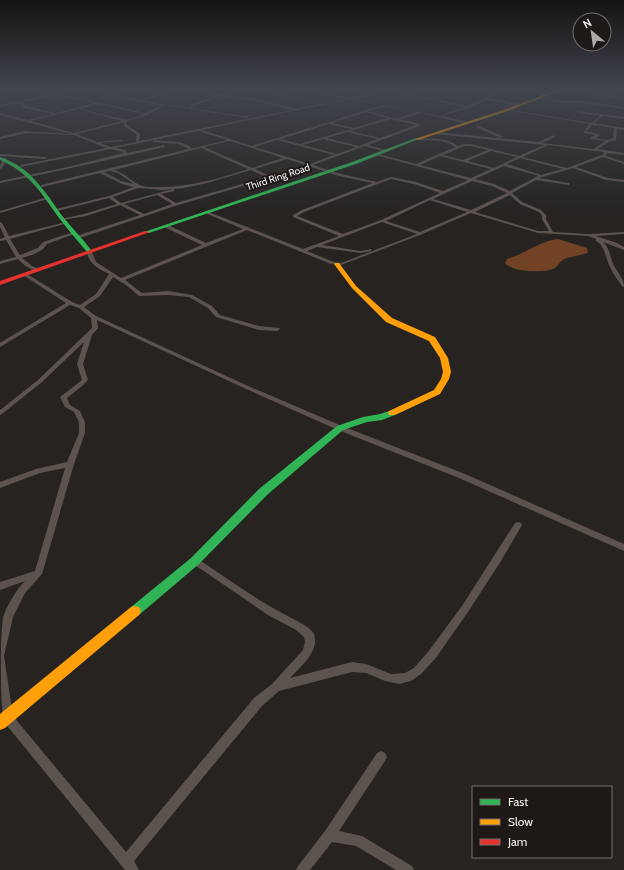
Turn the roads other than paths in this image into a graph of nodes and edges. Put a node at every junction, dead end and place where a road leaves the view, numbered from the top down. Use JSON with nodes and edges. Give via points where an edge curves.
{"nodes":[{"id":1,"x":35,"y":130,"type":"edge"},
{"id":2,"x":56,"y":130,"type":"edge"},
{"id":3,"x":90,"y":130,"type":"edge"},
{"id":4,"x":132,"y":130,"type":"edge"},
{"id":5,"x":199,"y":130,"type":"joint"},
{"id":6,"x":308,"y":130,"type":"edge"},
{"id":7,"x":346,"y":130,"type":"joint"},
{"id":8,"x":407,"y":130,"type":"edge"},
{"id":9,"x":448,"y":130,"type":"edge"},
{"id":10,"x":485,"y":130,"type":"edge"},
{"id":11,"x":586,"y":130,"type":"edge"},
{"id":12,"x":616,"y":130,"type":"edge"},
{"id":13,"x":24,"y":132,"type":"junction"},
{"id":14,"x":437,"y":133,"type":"junction"},
{"id":15,"x":72,"y":134,"type":"junction"},
{"id":16,"x":554,"y":136,"type":"dead end"},
{"id":17,"x":0,"y":137,"type":"edge"},
{"id":18,"x":322,"y":138,"type":"junction"},
{"id":19,"x":278,"y":139,"type":"junction"},
{"id":20,"x":416,"y":139,"type":"junction"},
{"id":21,"x":506,"y":139,"type":"junction"},
{"id":22,"x":230,"y":140,"type":"junction"},
{"id":23,"x":379,"y":140,"type":"junction"},
{"id":24,"x":139,"y":141,"type":"junction"},
{"id":25,"x":156,"y":141,"type":"junction"},
{"id":26,"x":608,"y":141,"type":"junction"},
{"id":27,"x":96,"y":143,"type":"junction"},
{"id":28,"x":539,"y":143,"type":"junction"},
{"id":29,"x":548,"y":144,"type":"junction"},
{"id":30,"x":300,"y":145,"type":"junction"},
{"id":31,"x":365,"y":145,"type":"junction"},
{"id":32,"x":164,"y":146,"type":"junction"},
{"id":33,"x":108,"y":147,"type":"junction"},
{"id":34,"x":201,"y":147,"type":"junction"},
{"id":35,"x":251,"y":147,"type":"junction"},
{"id":36,"x":358,"y":147,"type":"junction"},
{"id":37,"x":457,"y":147,"type":"junction"},
{"id":38,"x":190,"y":150,"type":"junction"},
{"id":39,"x":385,"y":150,"type":"junction"},
{"id":40,"x":491,"y":150,"type":"junction"},
{"id":41,"x":594,"y":150,"type":"junction"},
{"id":42,"x":177,"y":153,"type":"junction"},
{"id":43,"x":125,"y":154,"type":"junction"},
{"id":44,"x":374,"y":154,"type":"junction"},
{"id":45,"x":605,"y":154,"type":"junction"},
{"id":46,"x":624,"y":154,"type":"edge"},
{"id":47,"x":336,"y":155,"type":"junction"},
{"id":48,"x":438,"y":155,"type":"junction"},
{"id":49,"x":521,"y":156,"type":"junction"},
{"id":50,"x":2,"y":157,"type":"edge"},
{"id":51,"x":287,"y":158,"type":"junction"},
{"id":52,"x":51,"y":160,"type":"junction"},
{"id":53,"x":463,"y":161,"type":"junction"},
{"id":54,"x":624,"y":163,"type":"edge"},
{"id":55,"x":503,"y":164,"type":"junction"},
{"id":56,"x":311,"y":165,"type":"junction"},
{"id":57,"x":416,"y":165,"type":"junction"},
{"id":58,"x":21,"y":166,"type":"junction"},
{"id":59,"x":574,"y":167,"type":"junction"},
{"id":60,"x":0,"y":168,"type":"edge"},
{"id":61,"x":252,"y":169,"type":"junction"},
{"id":62,"x":494,"y":169,"type":"junction"},
{"id":63,"x":568,"y":169,"type":"junction"},
{"id":64,"x":109,"y":170,"type":"junction"},
{"id":65,"x":329,"y":171,"type":"junction"},
{"id":66,"x":101,"y":172,"type":"junction"},
{"id":67,"x":32,"y":176,"type":"junction"},
{"id":68,"x":538,"y":177,"type":"junction"},
{"id":69,"x":471,"y":179,"type":"junction"},
{"id":70,"x":624,"y":181,"type":"edge"},
{"id":71,"x":0,"y":182,"type":"edge"},
{"id":72,"x":376,"y":183,"type":"junction"},
{"id":73,"x":568,"y":184,"type":"dead end"},
{"id":74,"x":42,"y":186,"type":"junction"},
{"id":75,"x":139,"y":186,"type":"junction"},
{"id":76,"x":149,"y":188,"type":"junction"},
{"id":77,"x":182,"y":188,"type":"junction"},
{"id":78,"x":444,"y":193,"type":"junction"},
{"id":79,"x":510,"y":193,"type":"junction"},
{"id":80,"x":158,"y":194,"type":"junction"},
{"id":81,"x":110,"y":196,"type":"junction"},
{"id":82,"x":49,"y":198,"type":"junction"},
{"id":83,"x":429,"y":199,"type":"junction"},
{"id":84,"x":120,"y":204,"type":"junction"},
{"id":85,"x":174,"y":204,"type":"junction"},
{"id":86,"x":57,"y":210,"type":"junction"},
{"id":87,"x":0,"y":212,"type":"edge"},
{"id":88,"x":206,"y":212,"type":"junction"},
{"id":89,"x":471,"y":212,"type":"junction"},
{"id":90,"x":143,"y":215,"type":"junction"},
{"id":91,"x":65,"y":221,"type":"junction"},
{"id":92,"x":382,"y":221,"type":"junction"},
{"id":93,"x":0,"y":223,"type":"edge"},
{"id":94,"x":166,"y":226,"type":"junction"},
{"id":95,"x":246,"y":229,"type":"junction"},
{"id":96,"x":552,"y":233,"type":"junction"},
{"id":97,"x":624,"y":233,"type":"edge"},
{"id":98,"x":419,"y":234,"type":"junction"},
{"id":99,"x":77,"y":235,"type":"junction"},
{"id":100,"x":588,"y":235,"type":"junction"},
{"id":101,"x":343,"y":236,"type":"junction"},
{"id":102,"x":8,"y":238,"type":"junction"},
{"id":103,"x":0,"y":240,"type":"edge"},
{"id":104,"x":206,"y":245,"type":"junction"},
{"id":105,"x":316,"y":246,"type":"junction"},
{"id":106,"x":391,"y":246,"type":"junction"},
{"id":107,"x":624,"y":249,"type":"edge"},
{"id":108,"x":302,"y":251,"type":"junction"},
{"id":109,"x":89,"y":252,"type":"junction"},
{"id":110,"x":19,"y":257,"type":"junction"},
{"id":111,"x":0,"y":263,"type":"edge"},
{"id":112,"x":337,"y":264,"type":"junction"},
{"id":113,"x":38,"y":270,"type":"junction"},
{"id":114,"x":112,"y":274,"type":"junction"},
{"id":115,"x":25,"y":275,"type":"junction"},
{"id":116,"x":120,"y":280,"type":"junction"},
{"id":117,"x":0,"y":283,"type":"edge"},
{"id":118,"x":624,"y":285,"type":"edge"},
{"id":119,"x":70,"y":303,"type":"junction"},
{"id":120,"x":81,"y":307,"type":"junction"},
{"id":121,"x":94,"y":317,"type":"junction"},
{"id":122,"x":277,"y":329,"type":"dead end"},
{"id":123,"x":89,"y":334,"type":"junction"},
{"id":124,"x":0,"y":345,"type":"edge"},
{"id":125,"x":0,"y":413,"type":"edge"},
{"id":126,"x":340,"y":428,"type":"junction"},
{"id":127,"x":70,"y":464,"type":"junction"},
{"id":128,"x":0,"y":485,"type":"edge"},
{"id":129,"x":518,"y":525,"type":"dead end"},
{"id":130,"x":624,"y":548,"type":"edge"},
{"id":131,"x":195,"y":561,"type":"junction"},
{"id":132,"x":38,"y":574,"type":"junction"},
{"id":133,"x":0,"y":586,"type":"edge"},
{"id":134,"x":0,"y":654,"type":"edge"},
{"id":135,"x":0,"y":658,"type":"edge"},
{"id":136,"x":276,"y":687,"type":"junction"},
{"id":137,"x":4,"y":721,"type":"edge"},
{"id":138,"x":381,"y":757,"type":"dead end"},
{"id":139,"x":329,"y":835,"type":"junction"},
{"id":140,"x":130,"y":866,"type":"edge"},
{"id":141,"x":302,"y":870,"type":"edge"},
{"id":142,"x":408,"y":870,"type":"edge"}],
"edges":[{"from":1,"to":13,"type":"street"},
{"from":2,"to":15,"type":"street"},
{"from":3,"to":15,"type":"street"},
{"from":4,"to":24,"type":"street","via":[[138,134]]},
{"from":5,"to":22,"type":"street"},
{"from":5,"to":24,"type":"street"},
{"from":6,"to":19,"type":"street"},
{"from":7,"to":18,"type":"street"},
{"from":7,"to":23,"type":"street"},
{"from":8,"to":23,"type":"street"},
{"from":9,"to":14,"type":"street","name":"Third Ring Road"},
{"from":10,"to":21,"type":"street"},
{"from":11,"to":26,"type":"street","via":[[584,132],[599,135],[592,138]]},
{"from":12,"to":26,"type":"street","via":[[615,139]]},
{"from":13,"to":15,"type":"street"},
{"from":13,"to":17,"type":"street"},
{"from":14,"to":20,"type":"street","name":"Third Ring Road"},
{"from":14,"to":21,"type":"street"},
{"from":15,"to":27,"type":"street"},
{"from":16,"to":28,"type":"street"},
{"from":18,"to":30,"type":"street"},
{"from":18,"to":36,"type":"street"},
{"from":19,"to":30,"type":"street"},
{"from":19,"to":35,"type":"street"},
{"from":20,"to":37,"type":"street","via":[[444,141]]},
{"from":20,"to":39,"type":"street","name":"Third Ring Road"},
{"from":21,"to":28,"type":"street"},
{"from":22,"to":34,"type":"street"},
{"from":22,"to":35,"type":"street"},
{"from":23,"to":31,"type":"street"},
{"from":24,"to":25,"type":"street"},
{"from":24,"to":27,"type":"street"},
{"from":24,"to":33,"type":"street"},
{"from":25,"to":32,"type":"street"},
{"from":25,"to":38,"type":"street","via":[[184,144],[190,147]]},
{"from":26,"to":41,"type":"street"},
{"from":27,"to":33,"type":"street"},
{"from":28,"to":29,"type":"street"},
{"from":29,"to":41,"type":"street"},
{"from":29,"to":49,"type":"street"},
{"from":30,"to":47,"type":"street"},
{"from":31,"to":36,"type":"street"},
{"from":31,"to":39,"type":"street"},
{"from":32,"to":42,"type":"street"},
{"from":32,"to":43,"type":"street"},
{"from":33,"to":43,"type":"street","via":[[125,151]]},
{"from":33,"to":52,"type":"street"},
{"from":34,"to":38,"type":"street"},
{"from":34,"to":61,"type":"street"},
{"from":35,"to":51,"type":"street"},
{"from":36,"to":47,"type":"street"},
{"from":37,"to":40,"type":"street","via":[[471,145]]},
{"from":37,"to":48,"type":"street"},
{"from":38,"to":42,"type":"street"},
{"from":39,"to":44,"type":"street","name":"Third Ring Road"},
{"from":40,"to":49,"type":"street"},
{"from":40,"to":53,"type":"street"},
{"from":41,"to":45,"type":"street"},
{"from":42,"to":64,"type":"street"},
{"from":43,"to":67,"type":"street"},
{"from":44,"to":57,"type":"street"},
{"from":44,"to":65,"type":"street","name":"Third Ring Road"},
{"from":45,"to":46,"type":"street"},
{"from":45,"to":54,"type":"street"},
{"from":45,"to":59,"type":"street"},
{"from":47,"to":56,"type":"street"},
{"from":48,"to":53,"type":"street"},
{"from":48,"to":57,"type":"street"},
{"from":49,"to":55,"type":"street"},
{"from":49,"to":63,"type":"street"},
{"from":50,"to":52,"type":"street"},
{"from":50,"to":58,"type":"street"},
{"from":50,"to":60,"type":"street"},
{"from":51,"to":56,"type":"street"},
{"from":51,"to":61,"type":"street"},
{"from":52,"to":58,"type":"street"},
{"from":53,"to":62,"type":"street"},
{"from":55,"to":62,"type":"street"},
{"from":55,"to":68,"type":"street"},
{"from":56,"to":65,"type":"street"},
{"from":57,"to":69,"type":"street"},
{"from":58,"to":67,"type":"street"},
{"from":59,"to":63,"type":"street"},
{"from":59,"to":70,"type":"street","via":[[607,179]]},
{"from":61,"to":77,"type":"street"},
{"from":61,"to":85,"type":"street","via":[[269,177]]},
{"from":62,"to":69,"type":"street"},
{"from":63,"to":68,"type":"street"},
{"from":64,"to":66,"type":"street"},
{"from":64,"to":75,"type":"street","via":[[119,172]]},
{"from":65,"to":72,"type":"street"},
{"from":65,"to":88,"type":"street","name":"Third Ring Road"},
{"from":66,"to":74,"type":"street"},
{"from":66,"to":75,"type":"street","via":[[122,183]]},
{"from":67,"to":71,"type":"street"},
{"from":67,"to":74,"type":"street"},
{"from":68,"to":73,"type":"street"},
{"from":68,"to":79,"type":"street"},
{"from":69,"to":78,"type":"street"},
{"from":69,"to":79,"type":"street"},
{"from":72,"to":78,"type":"street","via":[[395,178]]},
{"from":72,"to":101,"type":"street","via":[[294,216]]},
{"from":74,"to":82,"type":"street"},
{"from":75,"to":76,"type":"street"},
{"from":75,"to":81,"type":"street"},
{"from":76,"to":77,"type":"street"},
{"from":76,"to":80,"type":"street"},
{"from":77,"to":80,"type":"street"},
{"from":78,"to":83,"type":"street"},
{"from":79,"to":89,"type":"street"},
{"from":79,"to":96,"type":"street","via":[[521,203],[544,215]]},
{"from":80,"to":84,"type":"street"},
{"from":80,"to":85,"type":"street"},
{"from":81,"to":84,"type":"street"},
{"from":81,"to":86,"type":"street"},
{"from":82,"to":86,"type":"street"},
{"from":82,"to":87,"type":"street"},
{"from":83,"to":89,"type":"street"},
{"from":83,"to":92,"type":"street"},
{"from":84,"to":90,"type":"street"},
{"from":84,"to":91,"type":"street"},
{"from":85,"to":90,"type":"street"},
{"from":86,"to":91,"type":"street"},
{"from":88,"to":94,"type":"street","name":"Third Ring Road"},
{"from":88,"to":95,"type":"street"},
{"from":89,"to":96,"type":"street","via":[[538,232]]},
{"from":89,"to":98,"type":"street"},
{"from":90,"to":99,"type":"street","via":[[110,228]]},
{"from":91,"to":99,"type":"street"},
{"from":91,"to":102,"type":"street"},
{"from":92,"to":98,"type":"street"},
{"from":92,"to":101,"type":"street"},
{"from":93,"to":102,"type":"street"},
{"from":94,"to":104,"type":"street"},
{"from":94,"to":109,"type":"street","name":"Third Ring Road"},
{"from":95,"to":104,"type":"street"},
{"from":95,"to":108,"type":"street"},
{"from":96,"to":100,"type":"street"},
{"from":97,"to":100,"type":"street"},
{"from":98,"to":106,"type":"street"},
{"from":99,"to":109,"type":"street"},
{"from":99,"to":110,"type":"street","via":[[45,243],[40,249]]},
{"from":100,"to":107,"type":"street"},
{"from":100,"to":118,"type":"street","via":[[602,242]]},
{"from":101,"to":105,"type":"street"},
{"from":102,"to":103,"type":"street"},
{"from":102,"to":110,"type":"street","via":[[8,242]]},
{"from":104,"to":116,"type":"street"},
{"from":105,"to":106,"type":"street","via":[[361,252]]},
{"from":105,"to":108,"type":"street"},
{"from":106,"to":112,"type":"street"},
{"from":108,"to":112,"type":"street"},
{"from":109,"to":113,"type":"street","name":"Third Ring Road"},
{"from":109,"to":114,"type":"street","via":[[94,264]]},
{"from":110,"to":111,"type":"street"},
{"from":110,"to":113,"type":"street","via":[[29,267]]},
{"from":112,"to":126,"type":"street","via":[[354,287],[388,320],[432,339],[446,363],[446,375],[442,386],[435,393],[382,417],[366,419]]},
{"from":113,"to":115,"type":"street","name":"Third Ring Road"},
{"from":114,"to":116,"type":"street"},
{"from":114,"to":120,"type":"street","via":[[98,295]]},
{"from":115,"to":117,"type":"street","name":"Third Ring Road"},
{"from":115,"to":119,"type":"street"},
{"from":116,"to":122,"type":"street","via":[[141,295],[173,293],[190,296],[210,307],[218,316],[259,328]]},
{"from":119,"to":120,"type":"street"},
{"from":119,"to":124,"type":"street"},
{"from":120,"to":121,"type":"street"},
{"from":121,"to":123,"type":"street","via":[[95,328]]},
{"from":121,"to":126,"type":"street"},
{"from":123,"to":125,"type":"street","via":[[40,381]]},
{"from":123,"to":127,"type":"street","via":[[80,364],[85,380],[63,397],[67,406],[77,411],[82,422],[82,433]]},
{"from":126,"to":130,"type":"street","via":[[462,476]]},
{"from":126,"to":131,"type":"street","via":[[263,492]]},
{"from":127,"to":128,"type":"street","via":[[39,471]]},
{"from":127,"to":132,"type":"street"},
{"from":129,"to":136,"type":"street","via":[[457,623],[410,678],[397,680],[384,677],[362,666],[352,666]]},
{"from":131,"to":136,"type":"street","via":[[309,635],[307,652]]},
{"from":131,"to":137,"type":"street"},
{"from":132,"to":133,"type":"street"},
{"from":132,"to":134,"type":"street","via":[[22,590],[8,617]]},
{"from":135,"to":137,"type":"street"},
{"from":136,"to":140,"type":"street","via":[[258,702]]},
{"from":137,"to":140,"type":"street"},
{"from":138,"to":139,"type":"street"},
{"from":139,"to":141,"type":"street"},
{"from":139,"to":142,"type":"street","via":[[358,840]]}]}
